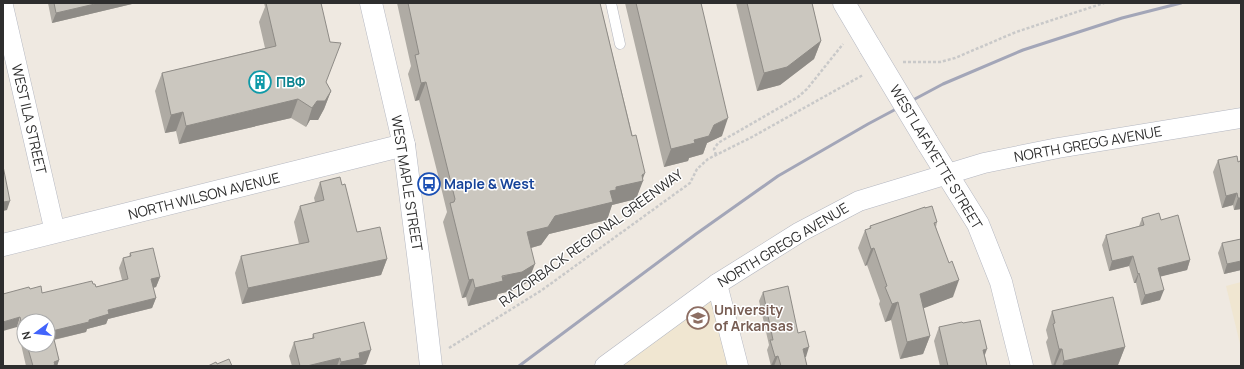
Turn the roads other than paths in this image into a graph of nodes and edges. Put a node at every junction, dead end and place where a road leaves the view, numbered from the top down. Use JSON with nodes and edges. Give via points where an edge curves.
{"nodes":[{"id":1,"x":371,"y":3,"type":"edge"},
{"id":2,"x":611,"y":3,"type":"edge"},
{"id":3,"x":844,"y":3,"type":"edge"},
{"id":4,"x":3,"y":6,"type":"edge"},
{"id":5,"x":620,"y":44,"type":"dead end"},
{"id":6,"x":1241,"y":118,"type":"edge"},
{"id":7,"x":404,"y":145,"type":"junction"},
{"id":8,"x":947,"y":174,"type":"junction"},
{"id":9,"x":56,"y":232,"type":"junction"},
{"id":10,"x":3,"y":245,"type":"edge"},
{"id":11,"x":717,"y":284,"type":"junction"},
{"id":12,"x":430,"y":363,"type":"edge"},
{"id":13,"x":605,"y":366,"type":"edge"},
{"id":14,"x":738,"y":366,"type":"edge"},
{"id":15,"x":1022,"y":366,"type":"edge"}],
"edges":[{"from":1,"to":7,"type":"street","name":"WEST MAPLE STREET"},
{"from":2,"to":5,"type":"lane"},
{"from":3,"to":8,"type":"street","name":"WEST LAFAYETTE STREET","bridge":true},
{"from":4,"to":9,"type":"street","name":"WEST ILA STREET"},
{"from":6,"to":8,"type":"street","name":"NORTH GREGG AVENUE","via":[[1058,148],[984,163]]},
{"from":7,"to":9,"type":"street","name":"NORTH WILSON AVENUE"},
{"from":7,"to":12,"type":"street","name":"WEST MAPLE STREET"},
{"from":8,"to":11,"type":"street","name":"NORTH GREGG AVENUE","via":[[859,201],[800,232]]},
{"from":8,"to":15,"type":"street","name":"WEST LAFAYETTE STREET","via":[[978,224],[1001,282]]},
{"from":9,"to":10,"type":"street","name":"NORTH WILSON AVENUE"},
{"from":11,"to":13,"type":"street","name":"NORTH GREGG AVENUE"},
{"from":11,"to":14,"type":"street"}]}
